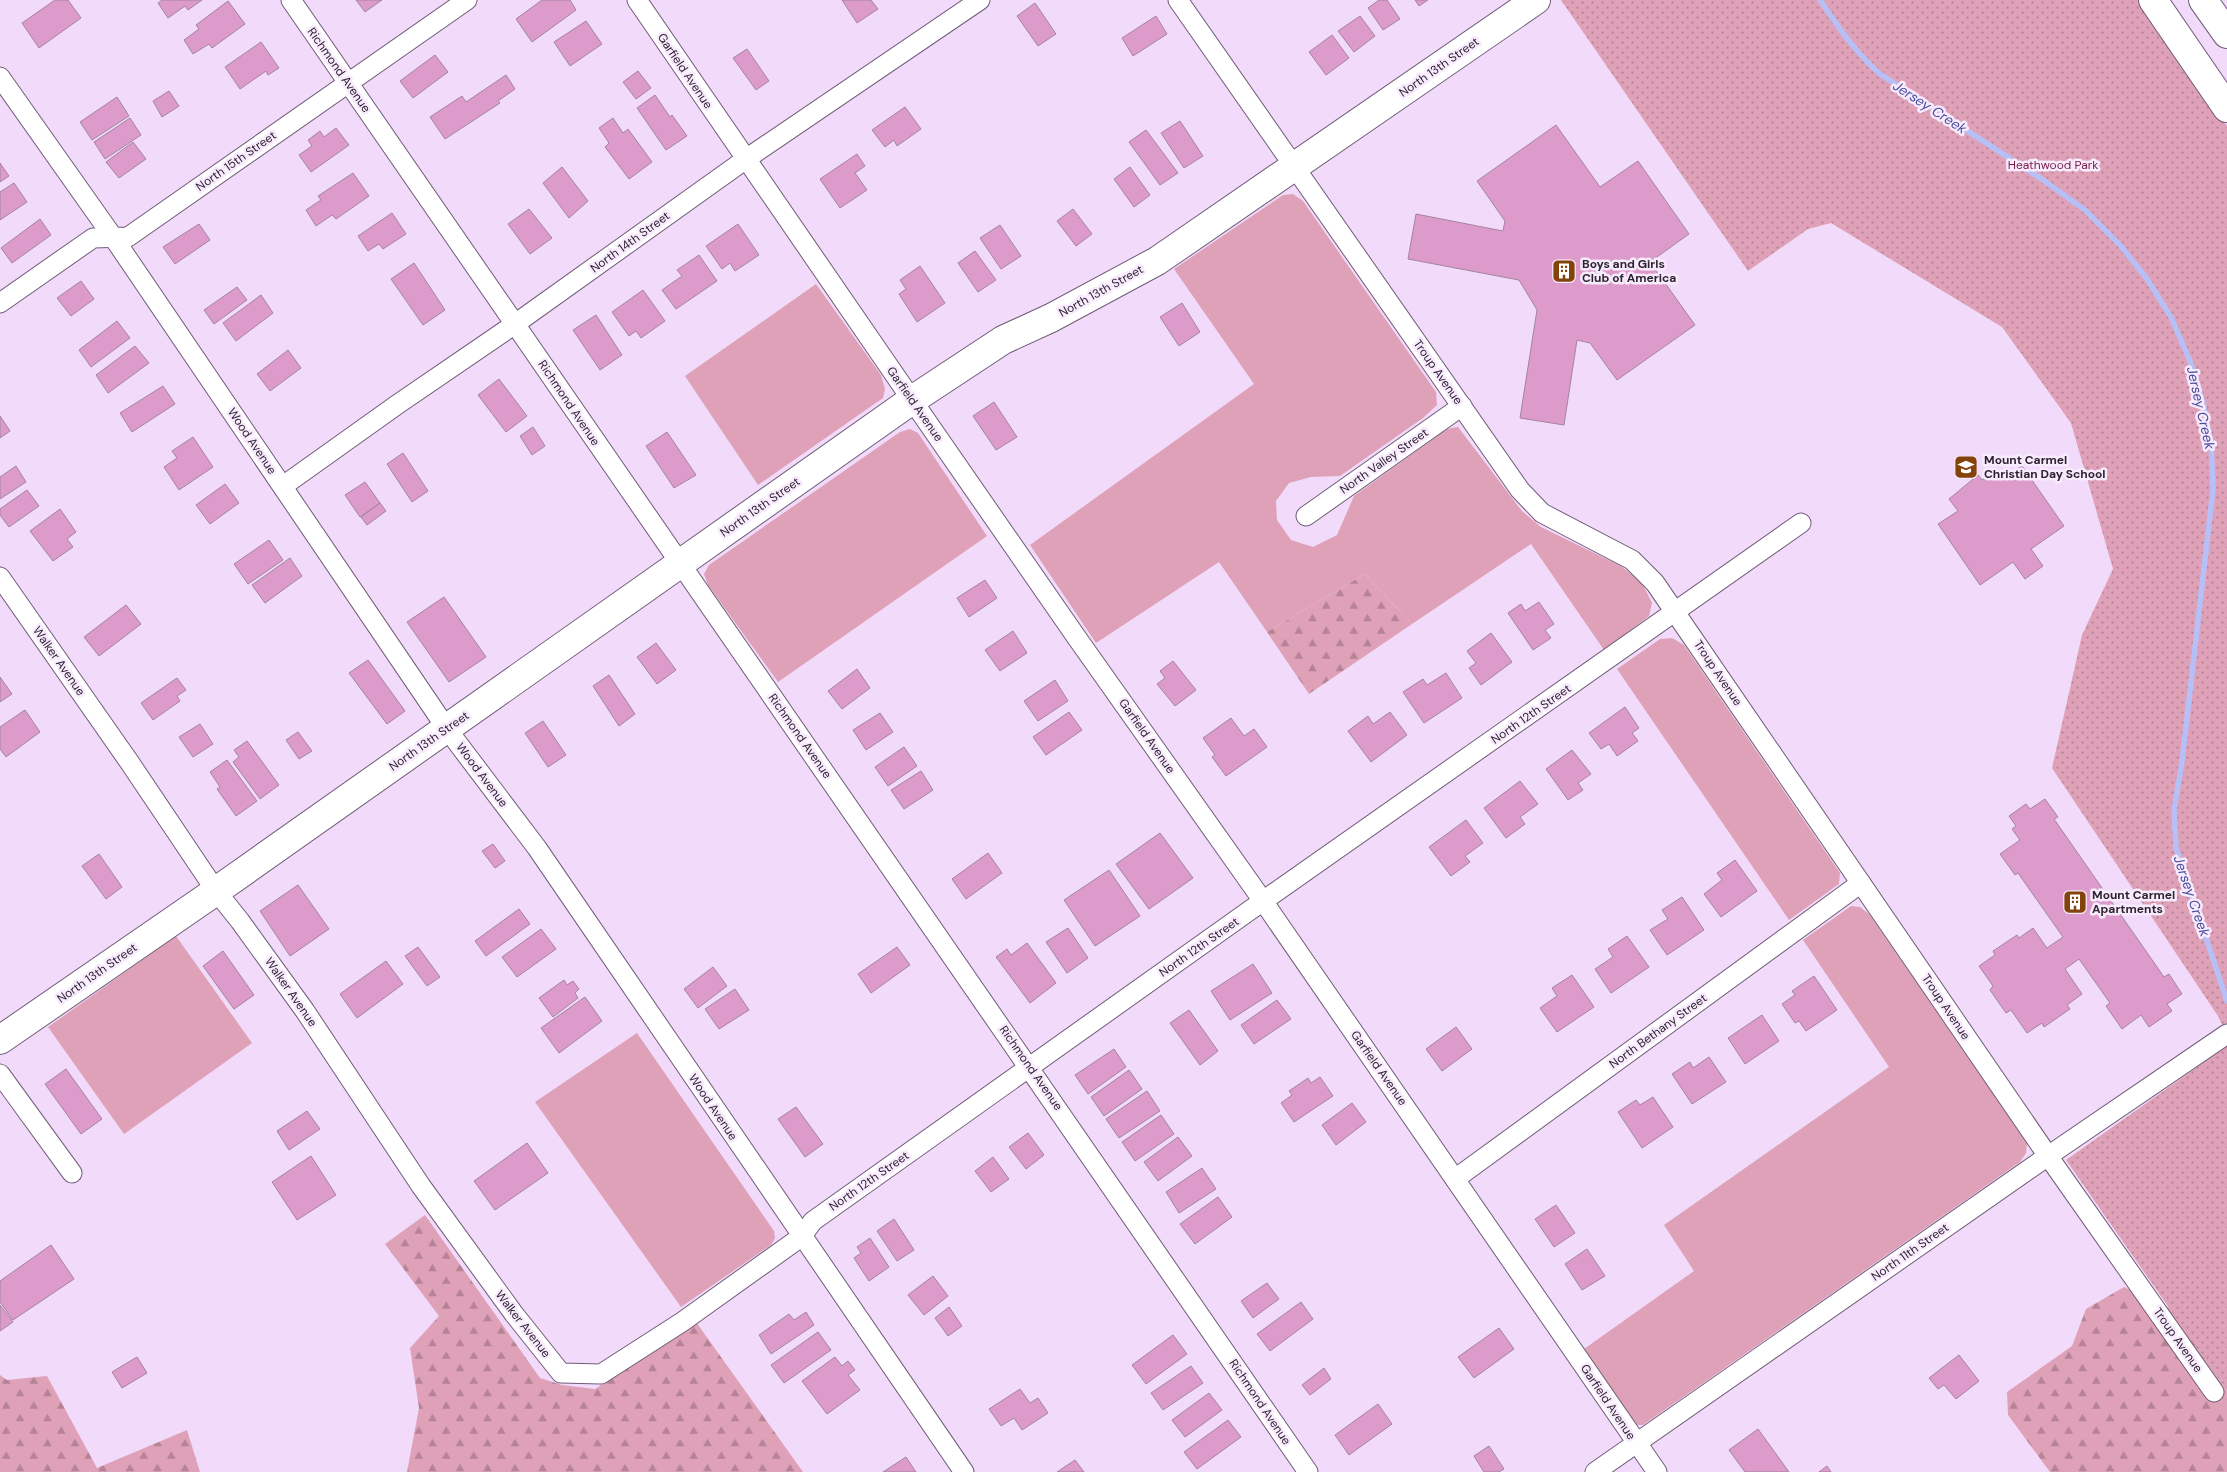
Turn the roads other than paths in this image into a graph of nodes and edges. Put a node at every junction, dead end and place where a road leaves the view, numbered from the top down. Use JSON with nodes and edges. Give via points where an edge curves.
{"nodes":[{"id":1,"x":291,"y":0,"type":"edge"},
{"id":2,"x":467,"y":0,"type":"edge"},
{"id":3,"x":637,"y":0,"type":"edge"},
{"id":4,"x":980,"y":0,"type":"edge"},
{"id":5,"x":1178,"y":0,"type":"edge"},
{"id":6,"x":1536,"y":0,"type":"edge"},
{"id":7,"x":2153,"y":0,"type":"edge"},
{"id":8,"x":2203,"y":0,"type":"edge"},
{"id":9,"x":2227,"y":34,"type":"edge"},
{"id":10,"x":0,"y":77,"type":"edge"},
{"id":11,"x":348,"y":83,"type":"junction"},
{"id":12,"x":2227,"y":108,"type":"edge"},
{"id":13,"x":746,"y":159,"type":"junction"},
{"id":14,"x":1295,"y":166,"type":"junction"},
{"id":15,"x":113,"y":237,"type":"junction"},
{"id":16,"x":0,"y":303,"type":"edge"},
{"id":17,"x":515,"y":324,"type":"junction"},
{"id":18,"x":912,"y":400,"type":"junction"},
{"id":19,"x":1462,"y":406,"type":"junction"},
{"id":20,"x":282,"y":486,"type":"junction"},
{"id":21,"x":1306,"y":516,"type":"dead end"},
{"id":22,"x":1801,"y":523,"type":"dead end"},
{"id":23,"x":680,"y":564,"type":"junction"},
{"id":24,"x":0,"y":577,"type":"edge"},
{"id":25,"x":1676,"y":612,"type":"junction"},
{"id":26,"x":447,"y":729,"type":"junction"},
{"id":27,"x":1862,"y":883,"type":"junction"},
{"id":28,"x":216,"y":891,"type":"junction"},
{"id":29,"x":1263,"y":901,"type":"junction"},
{"id":30,"x":2227,"y":1034,"type":"edge"},
{"id":31,"x":0,"y":1040,"type":"edge"},
{"id":32,"x":1030,"y":1067,"type":"junction"},
{"id":33,"x":0,"y":1074,"type":"edge"},
{"id":34,"x":2048,"y":1156,"type":"junction"},
{"id":35,"x":72,"y":1173,"type":"dead end"},
{"id":36,"x":1455,"y":1178,"type":"junction"},
{"id":37,"x":801,"y":1237,"type":"junction"},
{"id":38,"x":601,"y":1374,"type":"joint"},
{"id":39,"x":2214,"y":1392,"type":"dead end"},
{"id":40,"x":1636,"y":1443,"type":"junction"},
{"id":41,"x":964,"y":1472,"type":"edge"},
{"id":42,"x":1308,"y":1472,"type":"edge"},
{"id":43,"x":1595,"y":1472,"type":"edge"},
{"id":44,"x":1657,"y":1472,"type":"edge"}],
"edges":[{"from":1,"to":11,"type":"street","name":"Richmond Avenue"},
{"from":2,"to":11,"type":"street","name":"North 15th Street"},
{"from":3,"to":13,"type":"street","name":"Garfield Avenue"},
{"from":4,"to":13,"type":"street","name":"North 14th Street"},
{"from":5,"to":14,"type":"street","name":"Troup Avenue"},
{"from":6,"to":14,"type":"street","name":"North 13th Street"},
{"from":7,"to":12,"type":"street"},
{"from":8,"to":9,"type":"street"},
{"from":10,"to":15,"type":"street","name":"Wood Avenue"},
{"from":11,"to":15,"type":"street","name":"North 15th Street","via":[[128,237]]},
{"from":11,"to":17,"type":"street","name":"Richmond Avenue"},
{"from":13,"to":17,"type":"street","name":"North 14th Street"},
{"from":13,"to":18,"type":"street","name":"Garfield Avenue"},
{"from":14,"to":18,"type":"street","name":"North 13th Street","via":[[1157,261],[1003,340]]},
{"from":14,"to":19,"type":"street","name":"Troup Avenue"},
{"from":15,"to":16,"type":"street","name":"North 15th Street","via":[[93,238]]},
{"from":15,"to":20,"type":"street","name":"Wood Avenue"},
{"from":17,"to":20,"type":"street","name":"North 14th Street"},
{"from":17,"to":23,"type":"street","name":"Richmond Avenue"},
{"from":18,"to":23,"type":"street","name":"North 13th Street"},
{"from":18,"to":29,"type":"street","name":"Garfield Avenue"},
{"from":19,"to":21,"type":"street","name":"North Valley Street"},
{"from":19,"to":25,"type":"street","name":"Troup Avenue","via":[[1520,490],[1542,513],[1632,560],[1656,583]]},
{"from":20,"to":26,"type":"street","name":"Wood Avenue"},
{"from":22,"to":25,"type":"street","name":"North 12th Street"},
{"from":23,"to":26,"type":"street","name":"North 13th Street"},
{"from":23,"to":32,"type":"street","name":"Richmond Avenue"},
{"from":24,"to":28,"type":"street","name":"Walker Avenue"},
{"from":25,"to":27,"type":"street","name":"Troup Avenue"},
{"from":25,"to":29,"type":"street","name":"North 12th Street"},
{"from":26,"to":28,"type":"street","name":"North 13th Street"},
{"from":26,"to":37,"type":"street","name":"Wood Avenue","via":[[537,848]]},
{"from":27,"to":34,"type":"street","name":"Troup Avenue"},
{"from":27,"to":36,"type":"street","name":"North Bethany Street"},
{"from":28,"to":31,"type":"street","name":"North 13th Street"},
{"from":28,"to":38,"type":"street","name":"Walker Avenue","via":[[305,1011],[421,1186],[520,1322],[561,1373]]},
{"from":29,"to":32,"type":"street","name":"North 12th Street"},
{"from":29,"to":36,"type":"street","name":"Garfield Avenue"},
{"from":30,"to":34,"type":"street","name":"North 11th Street"},
{"from":32,"to":37,"type":"street","name":"North 12th Street","via":[[813,1221]]},
{"from":32,"to":42,"type":"street","name":"Richmond Avenue"},
{"from":33,"to":35,"type":"street"},
{"from":34,"to":39,"type":"street","name":"Troup Avenue"},
{"from":34,"to":40,"type":"street","name":"North 11th Street"},
{"from":36,"to":40,"type":"street","name":"Garfield Avenue"},
{"from":37,"to":38,"type":"street","name":"North 12th Street","via":[[682,1322]]},
{"from":37,"to":41,"type":"street","name":"Wood Avenue"},
{"from":40,"to":43,"type":"street","name":"North 11th Street"},
{"from":40,"to":44,"type":"street","name":"Garfield Avenue"}]}
